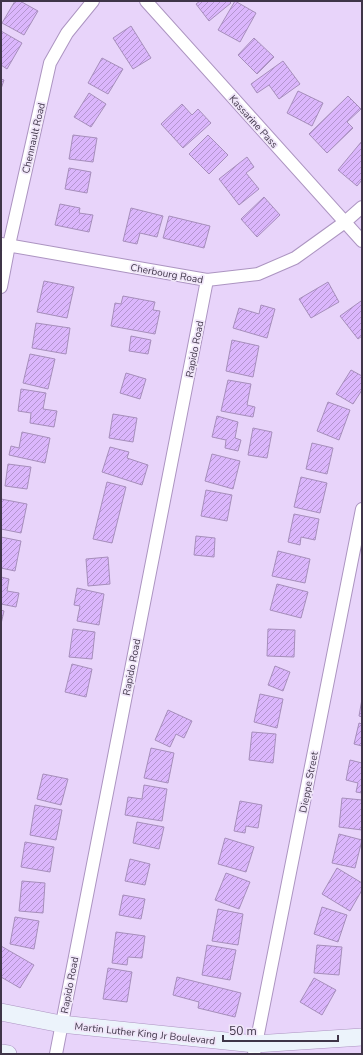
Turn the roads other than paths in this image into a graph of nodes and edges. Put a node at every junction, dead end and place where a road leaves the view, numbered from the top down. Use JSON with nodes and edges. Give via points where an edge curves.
{"nodes":[{"id":1,"x":93,"y":1,"type":"edge"},
{"id":2,"x":146,"y":1,"type":"edge"},
{"id":3,"x":362,"y":207,"type":"edge"},
{"id":4,"x":345,"y":222,"type":"junction"},
{"id":5,"x":362,"y":241,"type":"edge"},
{"id":6,"x":5,"y":244,"type":"edge"},
{"id":7,"x":207,"y":280,"type":"junction"},
{"id":8,"x":1,"y":287,"type":"edge"},
{"id":9,"x":362,"y":510,"type":"edge"},
{"id":10,"x":1,"y":1012,"type":"edge"},
{"id":11,"x":61,"y":1024,"type":"junction"},
{"id":12,"x":362,"y":1036,"type":"edge"},
{"id":13,"x":254,"y":1049,"type":"edge"},
{"id":14,"x":1,"y":1053,"type":"edge"},
{"id":15,"x":8,"y":1054,"type":"edge"},
{"id":16,"x":56,"y":1054,"type":"edge"}],
"edges":[{"from":1,"to":6,"type":"street","name":"Chennault Road","via":[[68,33],[50,63]]},
{"from":2,"to":4,"type":"street","name":"Kassarine Pass"},
{"from":3,"to":4,"type":"street","name":"Cherbourg Road"},
{"from":4,"to":5,"type":"street","name":"Kassarine Pass"},
{"from":4,"to":7,"type":"street","name":"Cherbourg Road","via":[[295,258],[264,272]]},
{"from":6,"to":7,"type":"street","name":"Cherbourg Road"},
{"from":6,"to":8,"type":"street","name":"Chennault Road"},
{"from":7,"to":11,"type":"street","name":"Rapido Road"},
{"from":9,"to":13,"type":"street","name":"Dieppe Street"},
{"from":10,"to":11,"type":"main road","name":"Martin Luther King Jr Boulevard"},
{"from":11,"to":13,"type":"main road","name":"Martin Luther King Jr Boulevard"},
{"from":11,"to":16,"type":"street","name":"Rapido Road"},
{"from":12,"to":13,"type":"main road","name":"Martin Luther King Jr Boulevard"},
{"from":14,"to":15,"type":"main road"}]}
